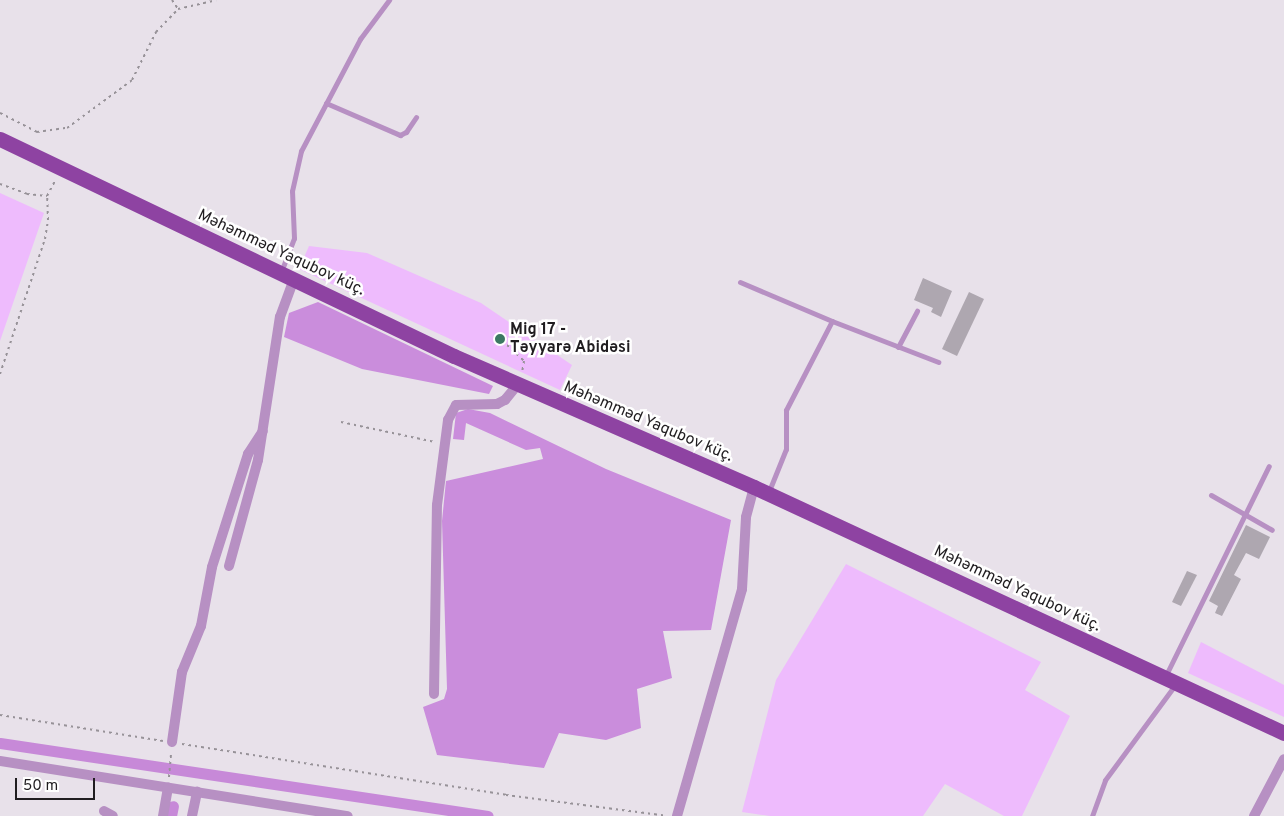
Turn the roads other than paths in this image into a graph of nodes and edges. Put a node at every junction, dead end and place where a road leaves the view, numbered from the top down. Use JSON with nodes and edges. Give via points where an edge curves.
{"nodes":[{"id":1,"x":388,"y":0,"type":"edge"},
{"id":2,"x":326,"y":103,"type":"junction"},
{"id":3,"x":416,"y":117,"type":"dead end"},
{"id":4,"x":0,"y":139,"type":"edge"},
{"id":5,"x":287,"y":275,"type":"junction"},
{"id":6,"x":740,"y":282,"type":"dead end"},
{"id":7,"x":917,"y":311,"type":"dead end"},
{"id":8,"x":832,"y":321,"type":"junction"},
{"id":9,"x":898,"y":347,"type":"junction"},
{"id":10,"x":938,"y":362,"type":"dead end"},
{"id":11,"x":517,"y":385,"type":"junction"},
{"id":12,"x":263,"y":431,"type":"junction"},
{"id":13,"x":1269,"y":466,"type":"dead end"},
{"id":14,"x":761,"y":491,"type":"junction"},
{"id":15,"x":1211,"y":495,"type":"dead end"},
{"id":16,"x":1245,"y":514,"type":"junction"},
{"id":17,"x":1272,"y":530,"type":"dead end"},
{"id":18,"x":228,"y":566,"type":"dead end"},
{"id":19,"x":1171,"y":680,"type":"junction"},
{"id":20,"x":434,"y":694,"type":"dead end"},
{"id":21,"x":1284,"y":733,"type":"edge"},
{"id":22,"x":172,"y":742,"type":"road end"},
{"id":23,"x":1284,"y":759,"type":"edge"},
{"id":24,"x":0,"y":760,"type":"edge"},
{"id":25,"x":168,"y":787,"type":"junction"},
{"id":26,"x":197,"y":792,"type":"junction"},
{"id":27,"x":163,"y":816,"type":"edge"},
{"id":28,"x":192,"y":816,"type":"edge"},
{"id":29,"x":348,"y":816,"type":"edge"},
{"id":30,"x":677,"y":816,"type":"edge"},
{"id":31,"x":1092,"y":816,"type":"edge"},
{"id":32,"x":1254,"y":816,"type":"edge"}],
"edges":[{"from":1,"to":2,"type":"lane","via":[[360,39]]},
{"from":2,"to":3,"type":"lane","via":[[400,135]]},
{"from":2,"to":5,"type":"lane","via":[[301,151],[294,174],[294,238]]},
{"from":4,"to":5,"type":"main road","name":"Məhəmməd Yaqubov küç."},
{"from":5,"to":11,"type":"main road","name":"Məhəmməd Yaqubov küç."},
{"from":5,"to":12,"type":"street"},
{"from":6,"to":8,"type":"lane"},
{"from":7,"to":9,"type":"lane"},
{"from":8,"to":9,"type":"lane"},
{"from":8,"to":14,"type":"lane","via":[[786,410],[786,449]]},
{"from":9,"to":10,"type":"lane"},
{"from":11,"to":14,"type":"main road","name":"Məhəmməd Yaqubov küç."},
{"from":11,"to":20,"type":"street","via":[[505,400],[497,404],[456,405],[448,420],[437,504]]},
{"from":12,"to":18,"type":"street"},
{"from":12,"to":22,"type":"street","via":[[248,454],[212,566],[202,626],[182,672]]},
{"from":13,"to":16,"type":"lane"},
{"from":14,"to":19,"type":"main road","name":"Məhəmməd Yaqubov küç."},
{"from":14,"to":30,"type":"street","via":[[746,517],[742,589]]},
{"from":15,"to":16,"type":"lane"},
{"from":16,"to":17,"type":"lane"},
{"from":16,"to":19,"type":"lane"},
{"from":19,"to":21,"type":"main road","name":"Məhəmməd Yaqubov küç."},
{"from":19,"to":31,"type":"lane","via":[[1105,780]]},
{"from":23,"to":32,"type":"street"},
{"from":24,"to":25,"type":"street"},
{"from":25,"to":26,"type":"street"},
{"from":25,"to":27,"type":"street"},
{"from":26,"to":28,"type":"street"},
{"from":26,"to":29,"type":"street"}]}
